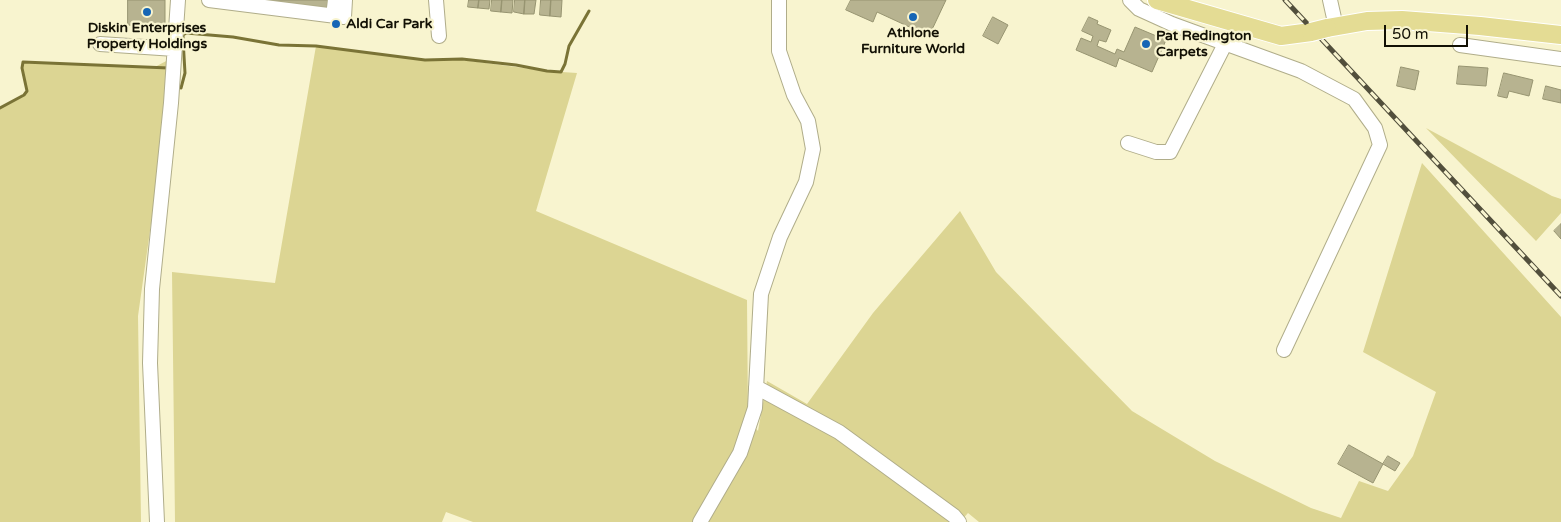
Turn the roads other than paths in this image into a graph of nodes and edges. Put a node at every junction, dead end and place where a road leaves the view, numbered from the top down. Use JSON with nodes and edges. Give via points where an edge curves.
{"nodes":[{"id":1,"x":178,"y":0,"type":"edge"},
{"id":2,"x":209,"y":0,"type":"edge"},
{"id":3,"x":335,"y":0,"type":"edge"},
{"id":4,"x":345,"y":0,"type":"edge"},
{"id":5,"x":436,"y":0,"type":"edge"},
{"id":6,"x":779,"y":0,"type":"edge"},
{"id":7,"x":1130,"y":0,"type":"edge"},
{"id":8,"x":1157,"y":0,"type":"edge"},
{"id":9,"x":1330,"y":0,"type":"edge"},
{"id":10,"x":229,"y":2,"type":"edge"},
{"id":11,"x":333,"y":16,"type":"junction"},
{"id":12,"x":1325,"y":29,"type":"junction"},
{"id":13,"x":1561,"y":35,"type":"edge"},
{"id":14,"x":438,"y":36,"type":"dead end"},
{"id":15,"x":100,"y":44,"type":"dead end"},
{"id":16,"x":1225,"y":44,"type":"junction"},
{"id":17,"x":1460,"y":45,"type":"dead end"},
{"id":18,"x":174,"y":55,"type":"junction"},
{"id":19,"x":1561,"y":58,"type":"edge"},
{"id":20,"x":1128,"y":143,"type":"dead end"},
{"id":21,"x":1284,"y":350,"type":"dead end"},
{"id":22,"x":756,"y":387,"type":"junction"},
{"id":23,"x":157,"y":522,"type":"edge"},
{"id":24,"x":700,"y":522,"type":"edge"},
{"id":25,"x":959,"y":522,"type":"edge"}],
"edges":[{"from":1,"to":18,"type":"street"},
{"from":2,"to":10,"type":"street"},
{"from":3,"to":11,"type":"street"},
{"from":4,"to":11,"type":"street","via":[[344,17]]},
{"from":5,"to":14,"type":"street"},
{"from":6,"to":22,"type":"street","via":[[779,50],[794,95],[808,121],[812,149],[806,182],[780,237],[761,294]]},
{"from":7,"to":16,"type":"street","via":[[1139,9]]},
{"from":8,"to":12,"type":"main road","via":[[1280,36]]},
{"from":9,"to":12,"type":"street"},
{"from":10,"to":11,"type":"street"},
{"from":12,"to":13,"type":"main road","via":[[1368,21],[1402,20]]},
{"from":15,"to":18,"type":"street"},
{"from":16,"to":20,"type":"street","via":[[1170,152],[1156,152]]},
{"from":16,"to":21,"type":"street","via":[[1301,71],[1354,99],[1375,128],[1380,145]]},
{"from":17,"to":19,"type":"street"},
{"from":18,"to":23,"type":"street","via":[[152,289],[150,363]]},
{"from":22,"to":24,"type":"street","via":[[755,408],[740,453]]},
{"from":22,"to":25,"type":"street","via":[[839,432]]}]}
